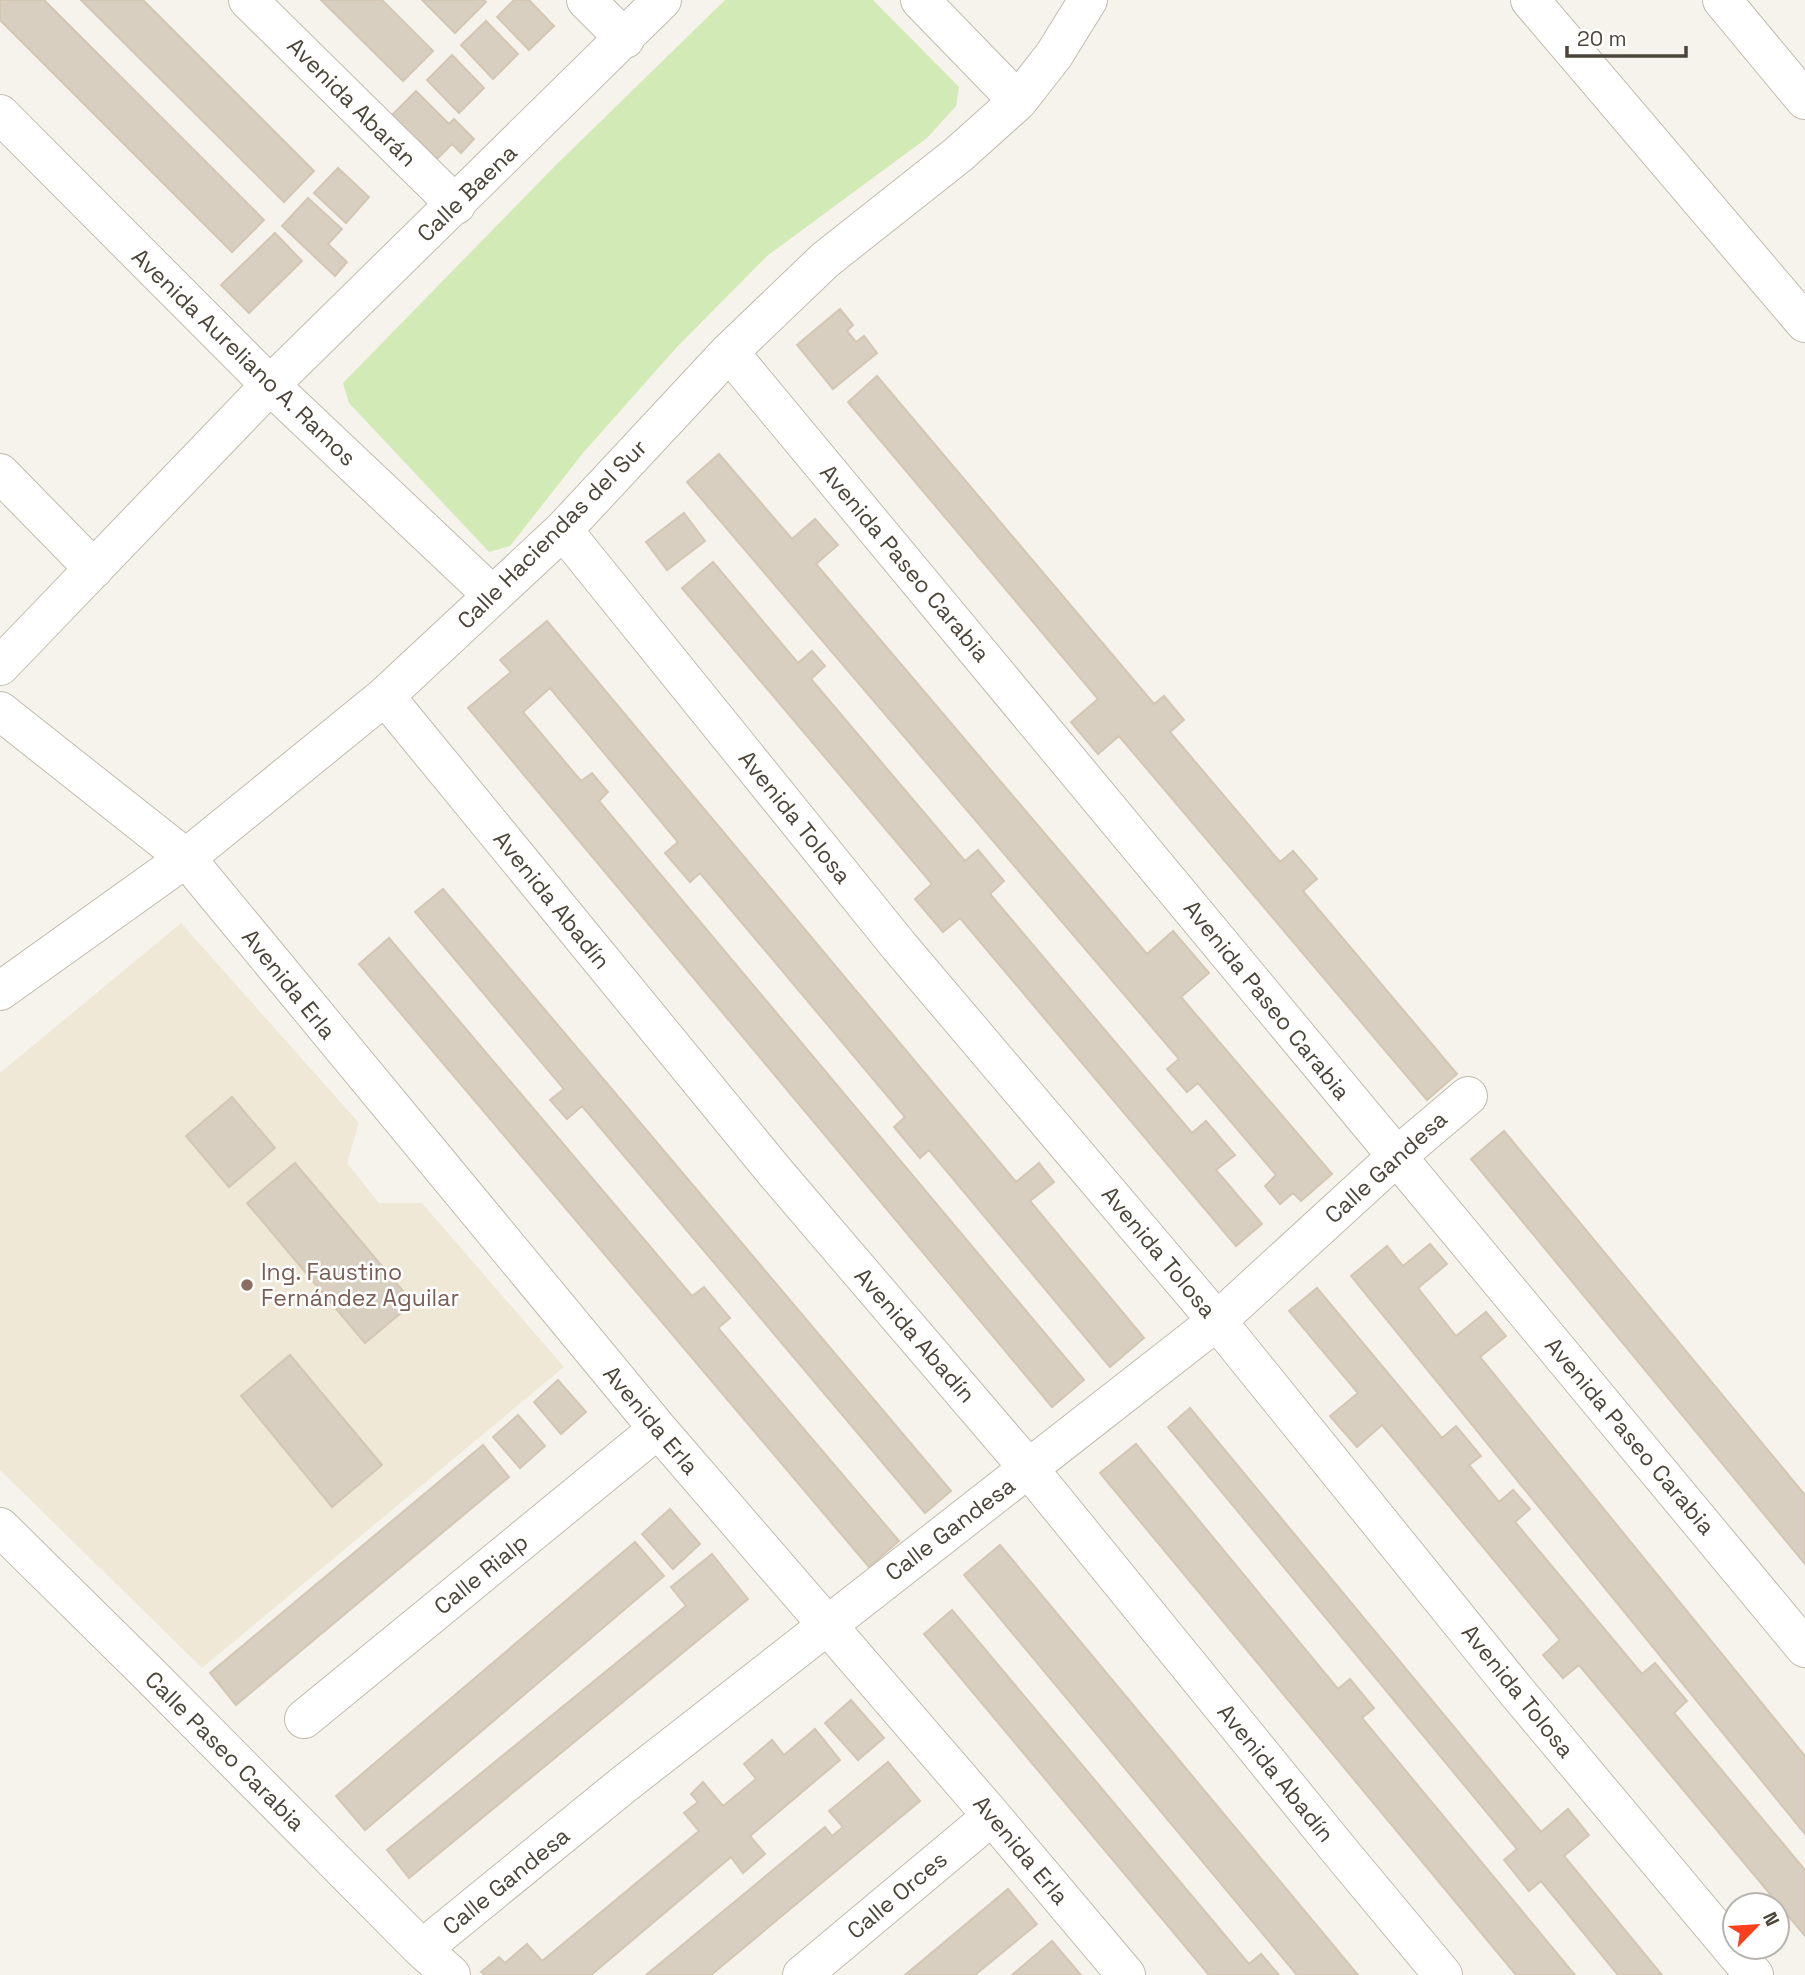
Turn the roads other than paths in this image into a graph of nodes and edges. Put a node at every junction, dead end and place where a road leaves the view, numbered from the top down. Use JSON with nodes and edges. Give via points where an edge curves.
{"nodes":[{"id":1,"x":248,"y":0,"type":"edge"},
{"id":2,"x":586,"y":0,"type":"edge"},
{"id":3,"x":662,"y":0,"type":"edge"},
{"id":4,"x":920,"y":0,"type":"edge"},
{"id":5,"x":1088,"y":0,"type":"edge"},
{"id":6,"x":1530,"y":0,"type":"edge"},
{"id":7,"x":1722,"y":0,"type":"edge"},
{"id":8,"x":625,"y":38,"type":"junction"},
{"id":9,"x":1805,"y":100,"type":"edge"},
{"id":10,"x":1018,"y":101,"type":"junction"},
{"id":11,"x":0,"y":114,"type":"edge"},
{"id":12,"x":456,"y":205,"type":"junction"},
{"id":13,"x":1805,"y":323,"type":"edge"},
{"id":14,"x":729,"y":352,"type":"junction"},
{"id":15,"x":270,"y":385,"type":"junction"},
{"id":16,"x":0,"y":473,"type":"edge"},
{"id":17,"x":563,"y":530,"type":"junction"},
{"id":18,"x":94,"y":569,"type":"junction"},
{"id":19,"x":492,"y":595,"type":"junction"},
{"id":20,"x":0,"y":666,"type":"edge"},
{"id":21,"x":385,"y":696,"type":"junction"},
{"id":22,"x":0,"y":711,"type":"edge"},
{"id":23,"x":186,"y":858,"type":"junction"},
{"id":24,"x":0,"y":992,"type":"edge"},
{"id":25,"x":1468,"y":1096,"type":"dead end"},
{"id":26,"x":1396,"y":1157,"type":"junction"},
{"id":27,"x":1217,"y":1321,"type":"junction"},
{"id":28,"x":658,"y":1429,"type":"junction"},
{"id":29,"x":1029,"y":1469,"type":"junction"},
{"id":30,"x":0,"y":1527,"type":"edge"},
{"id":31,"x":826,"y":1624,"type":"junction"},
{"id":32,"x":1805,"y":1648,"type":"edge"},
{"id":33,"x":304,"y":1718,"type":"dead end"},
{"id":34,"x":992,"y":1816,"type":"junction"},
{"id":35,"x":422,"y":1950,"type":"junction"},
{"id":36,"x":451,"y":1975,"type":"edge"},
{"id":37,"x":802,"y":1975,"type":"edge"},
{"id":38,"x":1126,"y":1975,"type":"edge"},
{"id":39,"x":1443,"y":1975,"type":"edge"},
{"id":40,"x":1754,"y":1975,"type":"edge"}],
"edges":[{"from":1,"to":12,"type":"street","name":"Avenida Abarán"},
{"from":2,"to":8,"type":"street"},
{"from":3,"to":8,"type":"street","name":"Calle Baena"},
{"from":4,"to":10,"type":"street"},
{"from":5,"to":10,"type":"street","name":"Calle Haciendas del Sur"},
{"from":6,"to":13,"type":"street"},
{"from":7,"to":9,"type":"street"},
{"from":8,"to":12,"type":"street","name":"Calle Baena"},
{"from":10,"to":14,"type":"street","name":"Calle Haciendas del Sur","via":[[825,260]]},
{"from":11,"to":15,"type":"street","name":"Avenida Aureliano A. Ramos"},
{"from":12,"to":15,"type":"street","name":"Calle Baena"},
{"from":14,"to":17,"type":"street","name":"Calle Haciendas del Sur"},
{"from":14,"to":26,"type":"street","name":"Avenida Paseo Carabia"},
{"from":15,"to":18,"type":"street","name":"Calle Baena"},
{"from":15,"to":19,"type":"street","name":"Avenida Aureliano A. Ramos"},
{"from":16,"to":18,"type":"street"},
{"from":17,"to":19,"type":"street","name":"Calle Haciendas del Sur"},
{"from":17,"to":27,"type":"street","name":"Avenida Tolosa","via":[[899,946]]},
{"from":18,"to":20,"type":"street","name":"Calle Baena"},
{"from":19,"to":21,"type":"street","name":"Calle Haciendas del Sur"},
{"from":21,"to":23,"type":"street","name":"Calle Haciendas del Sur"},
{"from":21,"to":29,"type":"street","name":"Avenida Abadín","via":[[775,1172]]},
{"from":22,"to":23,"type":"street","name":"Avenida Erla"},
{"from":23,"to":24,"type":"street","name":"Calle Haciendas del Sur"},
{"from":23,"to":28,"type":"street","name":"Avenida Erla"},
{"from":25,"to":26,"type":"street","name":"Calle Gandesa"},
{"from":26,"to":27,"type":"street","name":"Calle Gandesa"},
{"from":26,"to":32,"type":"street","name":"Avenida Paseo Carabia"},
{"from":27,"to":29,"type":"street","name":"Calle Gandesa"},
{"from":27,"to":40,"type":"street","name":"Avenida Tolosa","via":[[1517,1692]]},
{"from":28,"to":31,"type":"street","name":"Avenida Erla"},
{"from":28,"to":33,"type":"street","name":"Calle Rialp"},
{"from":29,"to":31,"type":"street","name":"Calle Gandesa"},
{"from":29,"to":39,"type":"street","name":"Avenida Abadín"},
{"from":30,"to":35,"type":"street","name":"Calle Paseo Carabia"},
{"from":31,"to":34,"type":"street","name":"Avenida Erla"},
{"from":31,"to":35,"type":"street","name":"Calle Gandesa"},
{"from":34,"to":37,"type":"street","name":"Calle Orces"},
{"from":34,"to":38,"type":"street","name":"Avenida Erla"},
{"from":35,"to":36,"type":"street","name":"Calle Paseo Carabia"}]}
